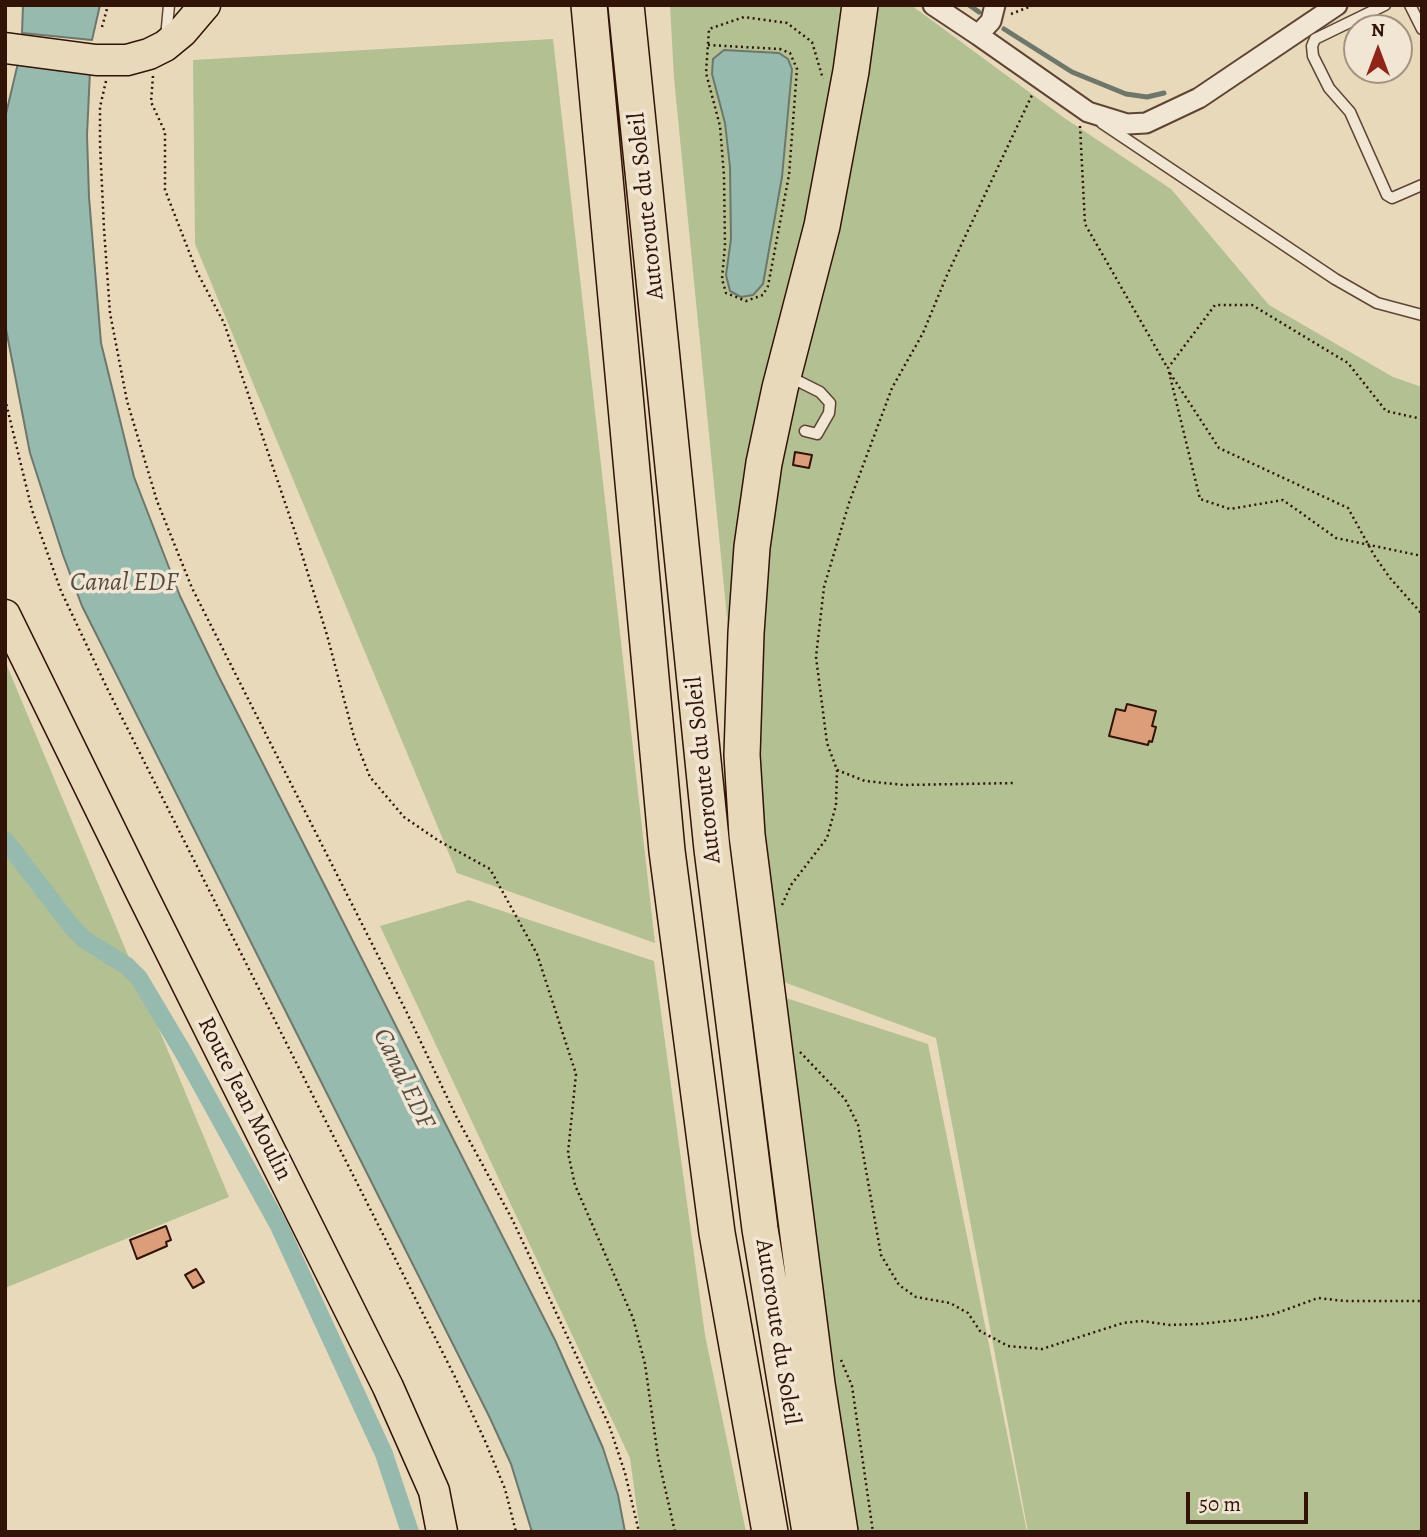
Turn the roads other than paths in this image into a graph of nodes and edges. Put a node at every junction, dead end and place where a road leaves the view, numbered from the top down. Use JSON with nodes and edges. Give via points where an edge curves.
{"nodes":[{"id":1,"x":169,"y":5,"type":"edge"},
{"id":2,"x":205,"y":5,"type":"edge"},
{"id":3,"x":589,"y":5,"type":"edge"},
{"id":4,"x":626,"y":5,"type":"edge"},
{"id":5,"x":860,"y":5,"type":"edge"},
{"id":6,"x":933,"y":5,"type":"edge"},
{"id":7,"x":995,"y":5,"type":"edge"},
{"id":8,"x":1337,"y":5,"type":"edge"},
{"id":9,"x":1385,"y":5,"type":"edge"},
{"id":10,"x":1410,"y":5,"type":"edge"},
{"id":11,"x":1422,"y":29,"type":"edge"},
{"id":12,"x":978,"y":35,"type":"junction"},
{"id":13,"x":165,"y":46,"type":"junction"},
{"id":14,"x":11,"y":49,"type":"edge"},
{"id":15,"x":1088,"y":112,"type":"junction"},
{"id":16,"x":1422,"y":185,"type":"edge"},
{"id":17,"x":1422,"y":315,"type":"edge"},
{"id":18,"x":784,"y":374,"type":"junction"},
{"id":19,"x":805,"y":431,"type":"dead end"},
{"id":20,"x":5,"y":596,"type":"edge"},
{"id":21,"x":5,"y":615,"type":"edge"},
{"id":22,"x":31,"y":672,"type":"junction"},
{"id":23,"x":442,"y":1532,"type":"edge"},
{"id":24,"x":770,"y":1532,"type":"edge"},
{"id":25,"x":810,"y":1532,"type":"edge"},
{"id":26,"x":840,"y":1532,"type":"edge"}],
"edges":[{"from":1,"to":13,"type":"lane"},
{"from":2,"to":13,"type":"main road"},
{"from":3,"to":24,"type":"highway","name":"Autoroute du Soleil","via":[[667,851],[717,1233]]},
{"from":4,"to":25,"type":"highway","name":"Autoroute du Soleil","via":[[713,863],[760,1229]]},
{"from":5,"to":18,"type":"highway","via":[[822,226]]},
{"from":6,"to":12,"type":"street"},
{"from":7,"to":12,"type":"street","via":[[991,21]]},
{"from":8,"to":15,"type":"street","via":[[1199,98],[1163,117],[1127,124]]},
{"from":9,"to":16,"type":"lane","via":[[1315,39],[1313,56],[1329,88],[1350,112],[1387,195],[1392,198]]},
{"from":10,"to":11,"type":"lane"},
{"from":12,"to":15,"type":"street"},
{"from":13,"to":14,"type":"main road","via":[[113,60]]},
{"from":15,"to":17,"type":"lane","via":[[1335,279],[1377,303]]},
{"from":18,"to":19,"type":"lane","via":[[820,392],[830,403],[817,433]]},
{"from":18,"to":26,"type":"highway","via":[[752,547],[742,755],[747,835]]},
{"from":20,"to":22,"type":"main road","name":"Route Jean Moulin"},
{"from":21,"to":22,"type":"main road","name":"Route Jean Moulin"},
{"from":22,"to":23,"type":"main road","name":"Route Jean Moulin","via":[[388,1387],[434,1491]]}]}
